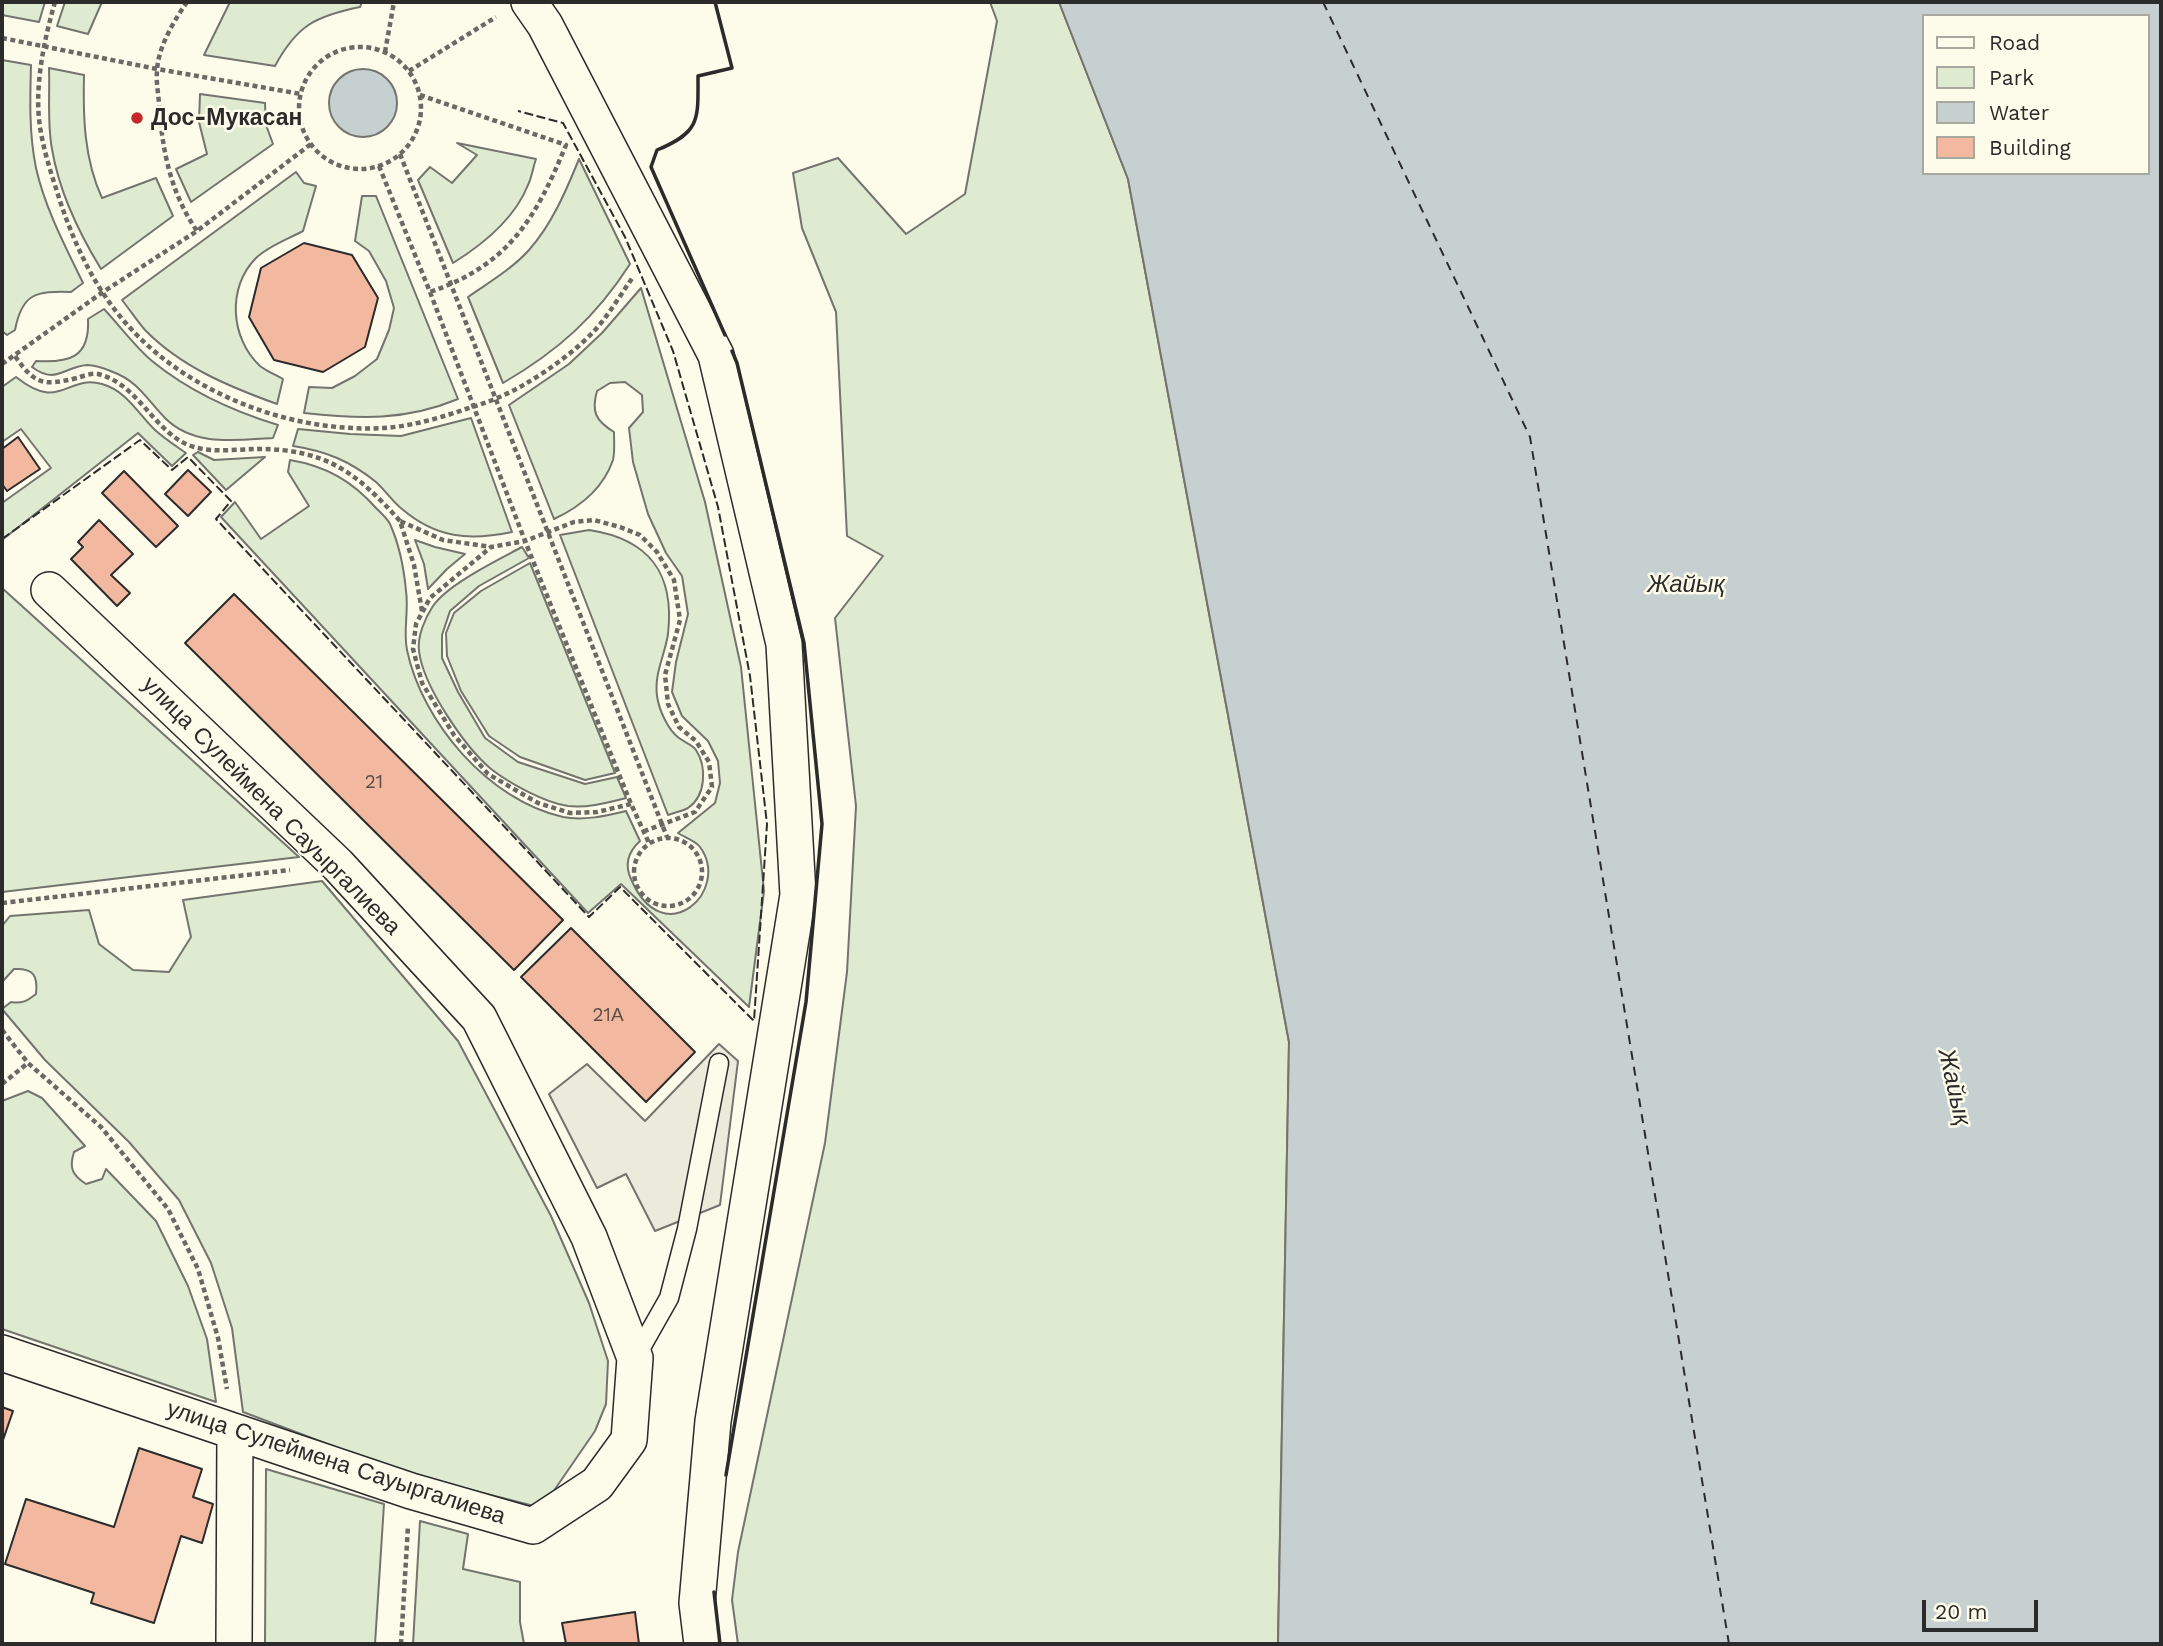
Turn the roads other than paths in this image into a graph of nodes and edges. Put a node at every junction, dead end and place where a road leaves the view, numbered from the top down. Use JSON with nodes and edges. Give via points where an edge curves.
{"nodes":[{"id":1,"x":514,"y":9,"type":"edge"},
{"id":2,"x":49,"y":590,"type":"dead end"},
{"id":3,"x":719,"y":1063,"type":"dead end"},
{"id":4,"x":2,"y":1353,"type":"edge"},
{"id":5,"x":635,"y":1357,"type":"junction"},
{"id":6,"x":235,"y":1432,"type":"junction"},
{"id":7,"x":234,"y":1644,"type":"edge"},
{"id":8,"x":702,"y":1644,"type":"edge"}],
"edges":[{"from":1,"to":8,"type":"street","via":[[545,25],[716,355],[784,644],[799,895],[713,1421],[697,1603]]},
{"from":2,"to":5,"type":"street","name":"улица Сулеймена Сауыргалиева","via":[[338,865],[479,1018],[589,1237]]},
{"from":3,"to":5,"type":"lane","via":[[669,1298]]},
{"from":4,"to":6,"type":"street","name":"улица Сулеймена Сауыргалиева"},
{"from":5,"to":6,"type":"street","name":"улица Сулеймена Сауыргалиева","via":[[629,1440],[597,1484],[533,1526]]},
{"from":6,"to":7,"type":"street"}]}
